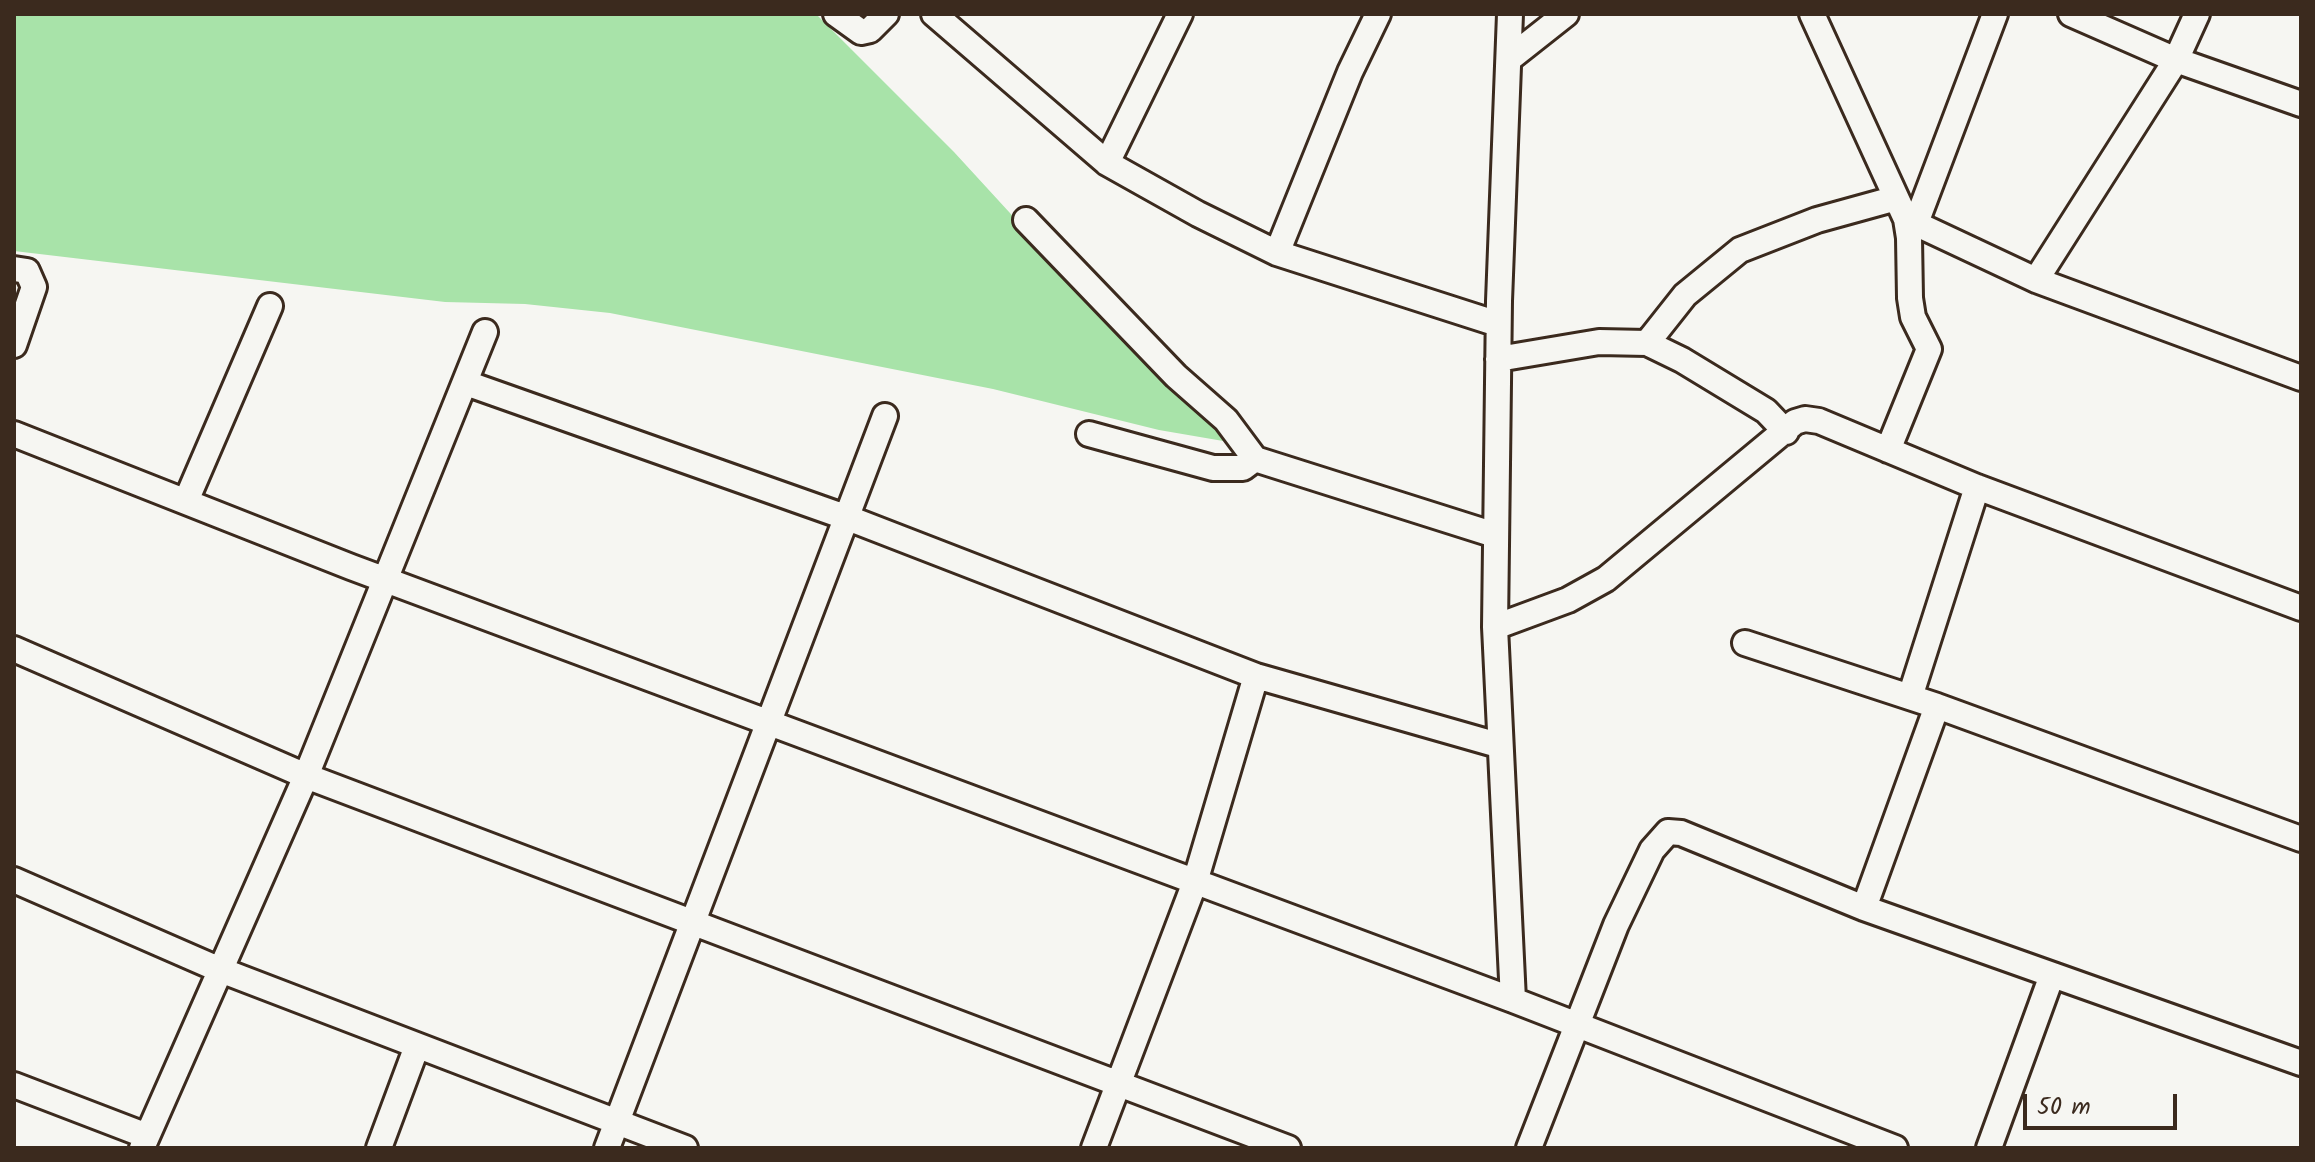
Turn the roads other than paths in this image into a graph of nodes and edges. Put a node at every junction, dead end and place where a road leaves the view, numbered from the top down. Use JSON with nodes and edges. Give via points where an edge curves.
{"nodes":[{"id":1,"x":836,"y":14,"type":"edge"},
{"id":2,"x":886,"y":14,"type":"edge"},
{"id":3,"x":1180,"y":14,"type":"edge"},
{"id":4,"x":1378,"y":14,"type":"edge"},
{"id":5,"x":1510,"y":14,"type":"edge"},
{"id":6,"x":1566,"y":14,"type":"edge"},
{"id":7,"x":1812,"y":14,"type":"edge"},
{"id":8,"x":1995,"y":14,"type":"edge"},
{"id":9,"x":2071,"y":14,"type":"edge"},
{"id":10,"x":2197,"y":14,"type":"edge"},
{"id":11,"x":947,"y":19,"type":"edge"},
{"id":12,"x":1509,"y":59,"type":"junction"},
{"id":13,"x":2176,"y":60,"type":"junction"},
{"id":14,"x":2301,"y":104,"type":"edge"},
{"id":15,"x":1107,"y":163,"type":"junction"},
{"id":16,"x":1905,"y":214,"type":"junction"},
{"id":17,"x":1026,"y":220,"type":"dead end"},
{"id":18,"x":1277,"y":253,"type":"junction"},
{"id":19,"x":14,"y":269,"type":"edge"},
{"id":20,"x":2036,"y":280,"type":"junction"},
{"id":21,"x":270,"y":306,"type":"dead end"},
{"id":22,"x":1498,"y":324,"type":"junction"},
{"id":23,"x":485,"y":332,"type":"dead end"},
{"id":24,"x":1647,"y":343,"type":"junction"},
{"id":25,"x":14,"y":345,"type":"edge"},
{"id":26,"x":1498,"y":359,"type":"junction"},
{"id":27,"x":2301,"y":378,"type":"edge"},
{"id":28,"x":466,"y":383,"type":"junction"},
{"id":29,"x":885,"y":416,"type":"dead end"},
{"id":30,"x":1786,"y":432,"type":"junction"},
{"id":31,"x":14,"y":434,"type":"edge"},
{"id":32,"x":1089,"y":434,"type":"dead end"},
{"id":33,"x":1888,"y":450,"type":"junction"},
{"id":34,"x":1255,"y":459,"type":"junction"},
{"id":35,"x":1977,"y":487,"type":"junction"},
{"id":36,"x":186,"y":501,"type":"junction"},
{"id":37,"x":848,"y":518,"type":"junction"},
{"id":38,"x":1495,"y":535,"type":"junction"},
{"id":39,"x":383,"y":579,"type":"junction"},
{"id":40,"x":2301,"y":608,"type":"edge"},
{"id":41,"x":1495,"y":627,"type":"junction"},
{"id":42,"x":1745,"y":643,"type":"dead end"},
{"id":43,"x":14,"y":649,"type":"edge"},
{"id":44,"x":1256,"y":676,"type":"junction"},
{"id":45,"x":1910,"y":697,"type":"junction"},
{"id":46,"x":1937,"y":706,"type":"junction"},
{"id":47,"x":769,"y":721,"type":"junction"},
{"id":48,"x":1498,"y":745,"type":"junction"},
{"id":49,"x":306,"y":776,"type":"junction"},
{"id":50,"x":2301,"y":839,"type":"edge"},
{"id":51,"x":14,"y":880,"type":"edge"},
{"id":52,"x":1195,"y":882,"type":"junction"},
{"id":53,"x":1864,"y":908,"type":"junction"},
{"id":54,"x":690,"y":921,"type":"junction"},
{"id":55,"x":218,"y":969,"type":"junction"},
{"id":56,"x":2052,"y":975,"type":"junction"},
{"id":57,"x":1513,"y":1000,"type":"junction"},
{"id":58,"x":1577,"y":1025,"type":"junction"},
{"id":59,"x":417,"y":1046,"type":"junction"},
{"id":60,"x":2301,"y":1063,"type":"edge"},
{"id":61,"x":1119,"y":1084,"type":"junction"},
{"id":62,"x":14,"y":1085,"type":"edge"},
{"id":63,"x":617,"y":1123,"type":"junction"},
{"id":64,"x":144,"y":1142,"type":"edge"},
{"id":65,"x":379,"y":1148,"type":"edge"},
{"id":66,"x":607,"y":1148,"type":"edge"},
{"id":67,"x":685,"y":1148,"type":"edge"},
{"id":68,"x":1094,"y":1148,"type":"edge"},
{"id":69,"x":1288,"y":1148,"type":"edge"},
{"id":70,"x":1529,"y":1148,"type":"edge"},
{"id":71,"x":1895,"y":1148,"type":"edge"},
{"id":72,"x":1989,"y":1148,"type":"edge"}],
"edges":[{"from":1,"to":2,"type":"street","via":[[861,32]]},
{"from":3,"to":15,"type":"street"},
{"from":4,"to":18,"type":"street"},
{"from":5,"to":12,"type":"street"},
{"from":6,"to":12,"type":"street"},
{"from":7,"to":16,"type":"street"},
{"from":8,"to":16,"type":"street"},
{"from":9,"to":13,"type":"street"},
{"from":10,"to":13,"type":"street"},
{"from":11,"to":15,"type":"street"},
{"from":12,"to":22,"type":"street"},
{"from":13,"to":14,"type":"street"},
{"from":13,"to":20,"type":"street"},
{"from":15,"to":18,"type":"street"},
{"from":16,"to":20,"type":"street"},
{"from":16,"to":24,"type":"street","via":[[1817,220],[1740,250],[1685,295]]},
{"from":16,"to":33,"type":"street","via":[[1913,317],[1929,349]]},
{"from":17,"to":34,"type":"street","via":[[1176,376],[1226,420]]},
{"from":18,"to":22,"type":"street"},
{"from":19,"to":25,"type":"street","via":[[27,271],[34,287]]},
{"from":20,"to":27,"type":"street"},
{"from":21,"to":36,"type":"street"},
{"from":22,"to":26,"type":"street"},
{"from":23,"to":28,"type":"street"},
{"from":24,"to":26,"type":"street","via":[[1599,342]]},
{"from":24,"to":30,"type":"street","via":[[1766,411]]},
{"from":26,"to":38,"type":"street"},
{"from":28,"to":37,"type":"street"},
{"from":28,"to":39,"type":"street"},
{"from":29,"to":37,"type":"street"},
{"from":30,"to":33,"type":"street","via":[[1805,419],[1819,421]]},
{"from":30,"to":41,"type":"street","via":[[1606,579],[1568,600]]},
{"from":31,"to":36,"type":"street"},
{"from":32,"to":34,"type":"street","via":[[1213,468],[1243,468]]},
{"from":33,"to":35,"type":"street"},
{"from":34,"to":38,"type":"street"},
{"from":35,"to":40,"type":"street"},
{"from":35,"to":45,"type":"street"},
{"from":36,"to":39,"type":"street"},
{"from":37,"to":44,"type":"street"},
{"from":37,"to":47,"type":"street"},
{"from":38,"to":41,"type":"street"},
{"from":39,"to":47,"type":"street"},
{"from":39,"to":49,"type":"street"},
{"from":41,"to":48,"type":"street"},
{"from":42,"to":45,"type":"street"},
{"from":43,"to":49,"type":"street"},
{"from":44,"to":48,"type":"street"},
{"from":44,"to":52,"type":"street"},
{"from":45,"to":46,"type":"street"},
{"from":46,"to":50,"type":"street"},
{"from":46,"to":53,"type":"street"},
{"from":47,"to":52,"type":"street"},
{"from":47,"to":54,"type":"street"},
{"from":48,"to":57,"type":"street"},
{"from":49,"to":54,"type":"street"},
{"from":49,"to":55,"type":"street"},
{"from":51,"to":55,"type":"street"},
{"from":52,"to":57,"type":"street"},
{"from":52,"to":61,"type":"street"},
{"from":53,"to":56,"type":"street"},
{"from":53,"to":58,"type":"street","via":[[1668,832],[1652,850],[1622,913]]},
{"from":54,"to":61,"type":"street"},
{"from":54,"to":63,"type":"street"},
{"from":55,"to":59,"type":"street"},
{"from":55,"to":64,"type":"street"},
{"from":56,"to":60,"type":"street"},
{"from":56,"to":72,"type":"street"},
{"from":57,"to":58,"type":"street"},
{"from":58,"to":70,"type":"street"},
{"from":58,"to":71,"type":"street"},
{"from":59,"to":63,"type":"street"},
{"from":59,"to":65,"type":"street"},
{"from":61,"to":68,"type":"street"},
{"from":61,"to":69,"type":"street"},
{"from":62,"to":64,"type":"street"},
{"from":63,"to":66,"type":"street"},
{"from":63,"to":67,"type":"street"}]}
